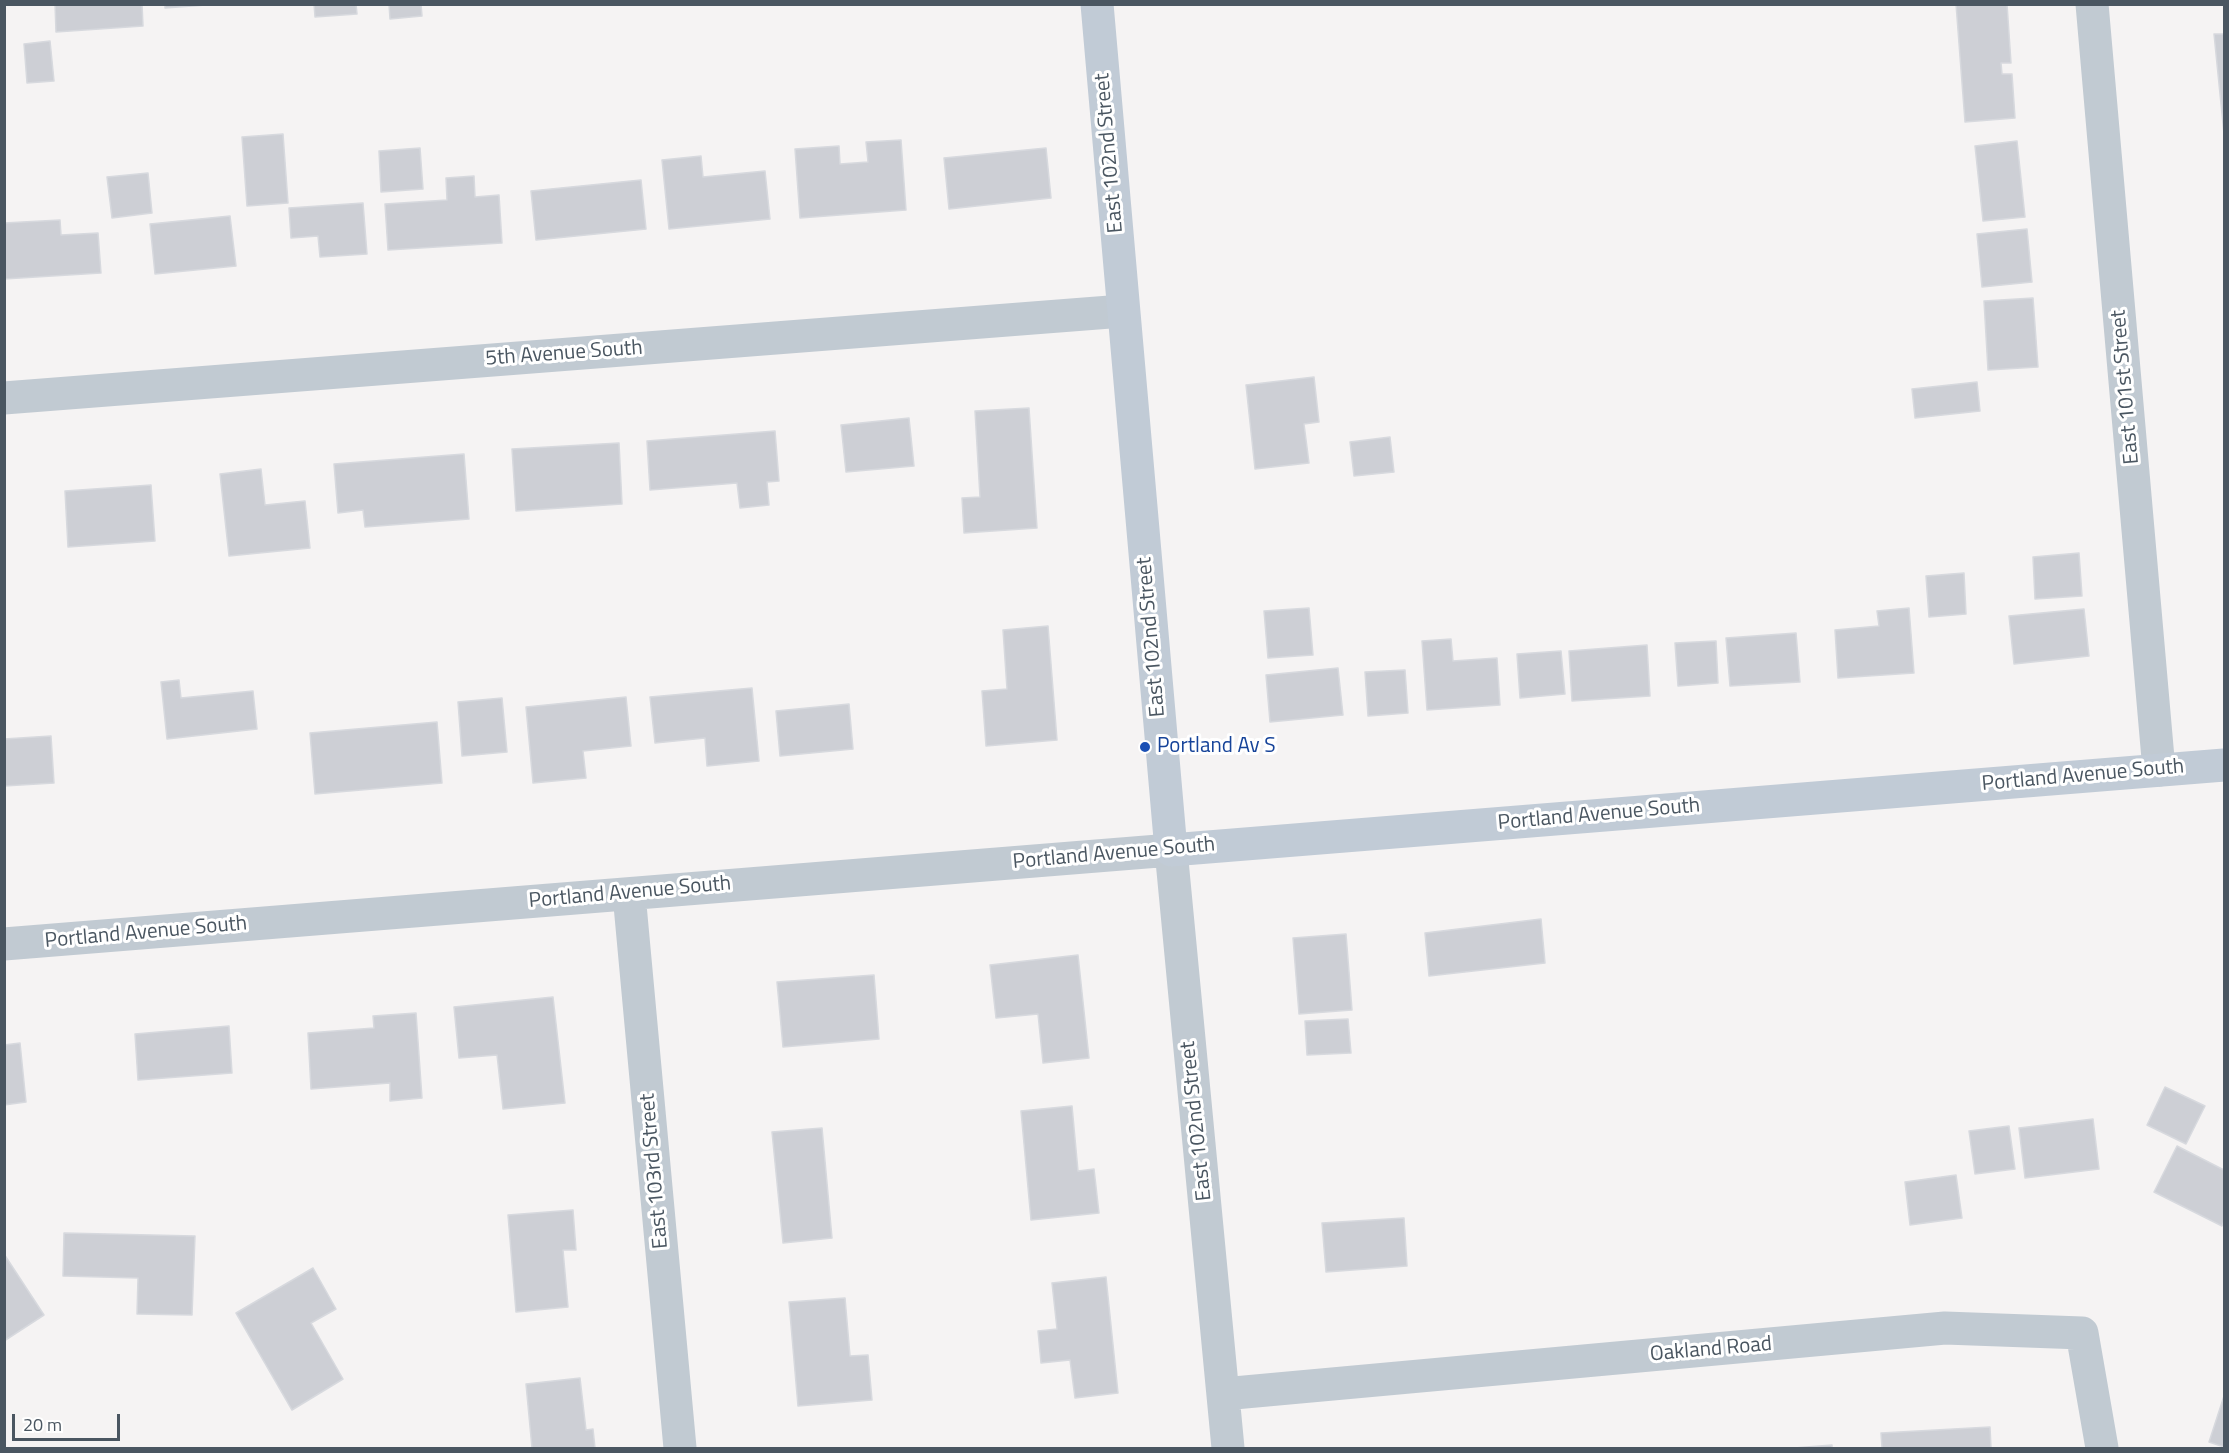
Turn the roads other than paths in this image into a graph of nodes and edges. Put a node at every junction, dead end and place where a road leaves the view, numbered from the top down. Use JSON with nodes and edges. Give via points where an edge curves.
{"nodes":[{"id":1,"x":1097,"y":4,"type":"edge"},
{"id":2,"x":2092,"y":4,"type":"edge"},
{"id":3,"x":1123,"y":311,"type":"junction"},
{"id":4,"x":4,"y":398,"type":"edge"},
{"id":5,"x":2224,"y":765,"type":"edge"},
{"id":6,"x":2159,"y":770,"type":"junction"},
{"id":7,"x":1171,"y":850,"type":"junction"},
{"id":8,"x":629,"y":894,"type":"junction"},
{"id":9,"x":4,"y":944,"type":"edge"},
{"id":10,"x":1223,"y":1394,"type":"junction"},
{"id":11,"x":680,"y":1449,"type":"edge"},
{"id":12,"x":1228,"y":1449,"type":"edge"},
{"id":13,"x":2102,"y":1449,"type":"edge"}],
"edges":[{"from":1,"to":3,"type":"street","name":"East 102nd Street"},
{"from":2,"to":6,"type":"street","name":"East 101st Street"},
{"from":3,"to":4,"type":"street","name":"5th Avenue South"},
{"from":3,"to":7,"type":"street","name":"East 102nd Street"},
{"from":5,"to":6,"type":"street","name":"Portland Avenue South"},
{"from":6,"to":7,"type":"street","name":"Portland Avenue South"},
{"from":7,"to":8,"type":"street","name":"Portland Avenue South"},
{"from":7,"to":10,"type":"street","name":"East 102nd Street"},
{"from":8,"to":9,"type":"street","name":"Portland Avenue South"},
{"from":8,"to":11,"type":"street","name":"East 103rd Street"},
{"from":10,"to":12,"type":"street","name":"East 102nd Street"},
{"from":10,"to":13,"type":"street","name":"Oakland Road","via":[[1945,1328],[2082,1333]]}]}
